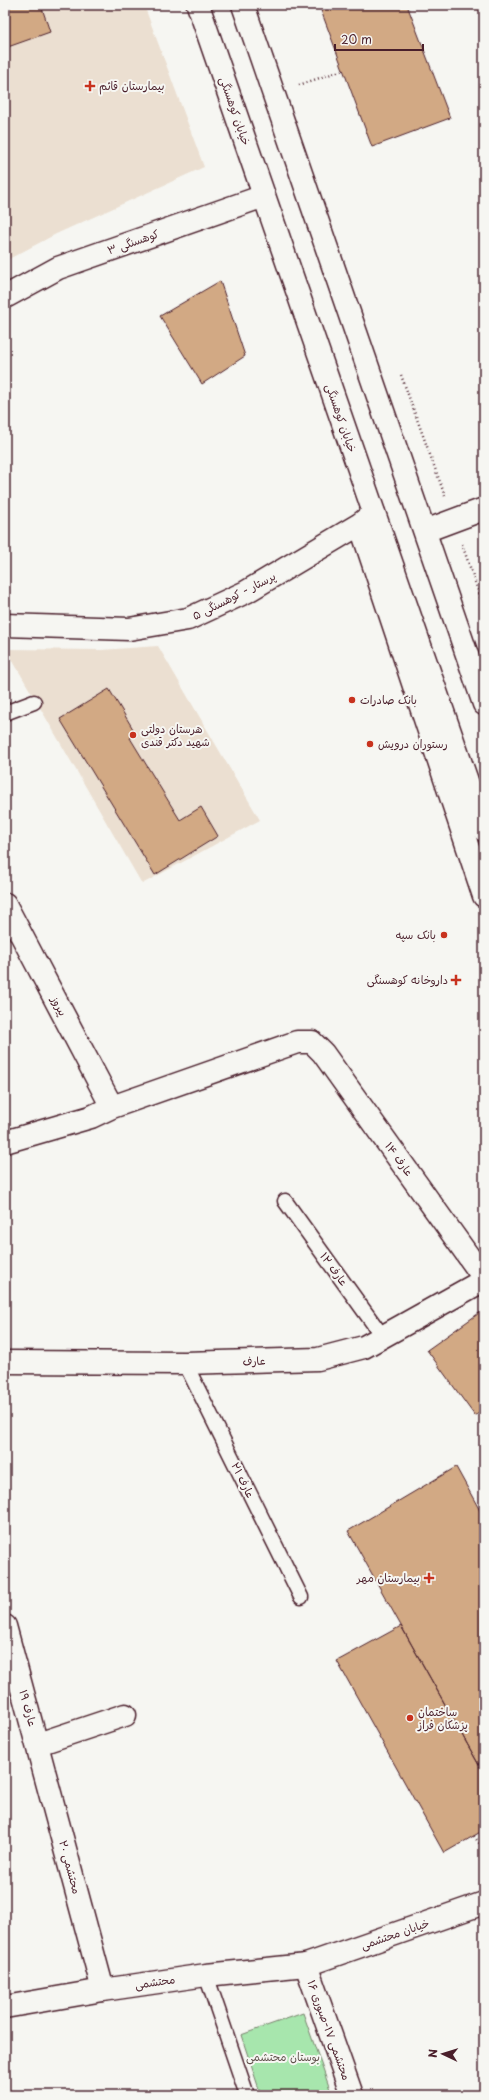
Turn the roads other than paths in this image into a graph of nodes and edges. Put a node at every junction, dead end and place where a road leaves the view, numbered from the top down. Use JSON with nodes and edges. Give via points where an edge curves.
{"nodes":[{"id":1,"x":198,"y":5,"type":"edge"},
{"id":2,"x":243,"y":5,"type":"edge"},
{"id":3,"x":264,"y":196,"type":"junction"},
{"id":4,"x":5,"y":297,"type":"edge"},
{"id":5,"x":484,"y":509,"type":"edge"},
{"id":6,"x":367,"y":518,"type":"junction"},
{"id":7,"x":425,"y":531,"type":"junction"},
{"id":8,"x":5,"y":625,"type":"edge"},
{"id":9,"x":34,"y":702,"type":"dead end"},
{"id":10,"x":484,"y":704,"type":"edge"},
{"id":11,"x":5,"y":713,"type":"edge"},
{"id":12,"x":484,"y":830,"type":"edge"},
{"id":13,"x":484,"y":896,"type":"edge"},
{"id":14,"x":5,"y":904,"type":"edge"},
{"id":15,"x":112,"y":1107,"type":"junction"},
{"id":16,"x":5,"y":1142,"type":"edge"},
{"id":17,"x":285,"y":1201,"type":"dead end"},
{"id":18,"x":484,"y":1279,"type":"edge"},
{"id":19,"x":383,"y":1337,"type":"junction"},
{"id":20,"x":5,"y":1362,"type":"edge"},
{"id":21,"x":185,"y":1363,"type":"junction"},
{"id":22,"x":301,"y":1597,"type":"dead end"},
{"id":23,"x":5,"y":1626,"type":"edge"},
{"id":24,"x":125,"y":1715,"type":"dead end"},
{"id":25,"x":38,"y":1744,"type":"junction"},
{"id":26,"x":484,"y":1904,"type":"edge"},
{"id":27,"x":306,"y":1964,"type":"junction"},
{"id":28,"x":206,"y":1975,"type":"junction"},
{"id":29,"x":103,"y":1990,"type":"junction"},
{"id":30,"x":5,"y":2007,"type":"edge"},
{"id":31,"x":247,"y":2095,"type":"edge"},
{"id":32,"x":352,"y":2095,"type":"edge"}],
"edges":[{"from":1,"to":3,"type":"street","name":"خیابان کوهسنگی"},
{"from":2,"to":7,"type":"street"},
{"from":3,"to":4,"type":"street","name":"کوهسنگی ۳","via":[[58,268]]},
{"from":3,"to":6,"type":"street","name":"خیابان کوهسنگی"},
{"from":5,"to":7,"type":"street"},
{"from":6,"to":8,"type":"street","name":"پرستار - کوهسنگی ۵","via":[[246,592],[188,619],[129,629]]},
{"from":6,"to":12,"type":"street","name":"خیابان کوهسنگی"},
{"from":6,"to":13,"type":"street"},
{"from":7,"to":10,"type":"street"},
{"from":9,"to":11,"type":"lane"},
{"from":14,"to":15,"type":"street","name":"پیروز"},
{"from":15,"to":16,"type":"street","via":[[91,1117]]},
{"from":15,"to":18,"type":"street","name":"عارف ۱۴","via":[[297,1042],[312,1042],[323,1053]]},
{"from":17,"to":19,"type":"lane","name":"عارف ۱۲"},
{"from":18,"to":19,"type":"street","name":"عارف"},
{"from":19,"to":21,"type":"street","name":"عارف","via":[[364,1347],[318,1359]]},
{"from":20,"to":21,"type":"street","name":"عارف"},
{"from":21,"to":22,"type":"lane","name":"عارف ۲۱"},
{"from":23,"to":25,"type":"street","name":"عارف ۱۹"},
{"from":24,"to":25,"type":"street"},
{"from":25,"to":29,"type":"street","name":"محتشمی ۲۰"},
{"from":26,"to":27,"type":"street","name":"خیابان محتشمی"},
{"from":27,"to":28,"type":"street","name":"محتشمی"},
{"from":27,"to":32,"type":"street","name":"محتشمی ۱۷-صبوری ۱۶"},
{"from":28,"to":29,"type":"street","name":"محتشمی"},
{"from":28,"to":31,"type":"lane"},
{"from":29,"to":30,"type":"street","name":"محتشمی"}]}
